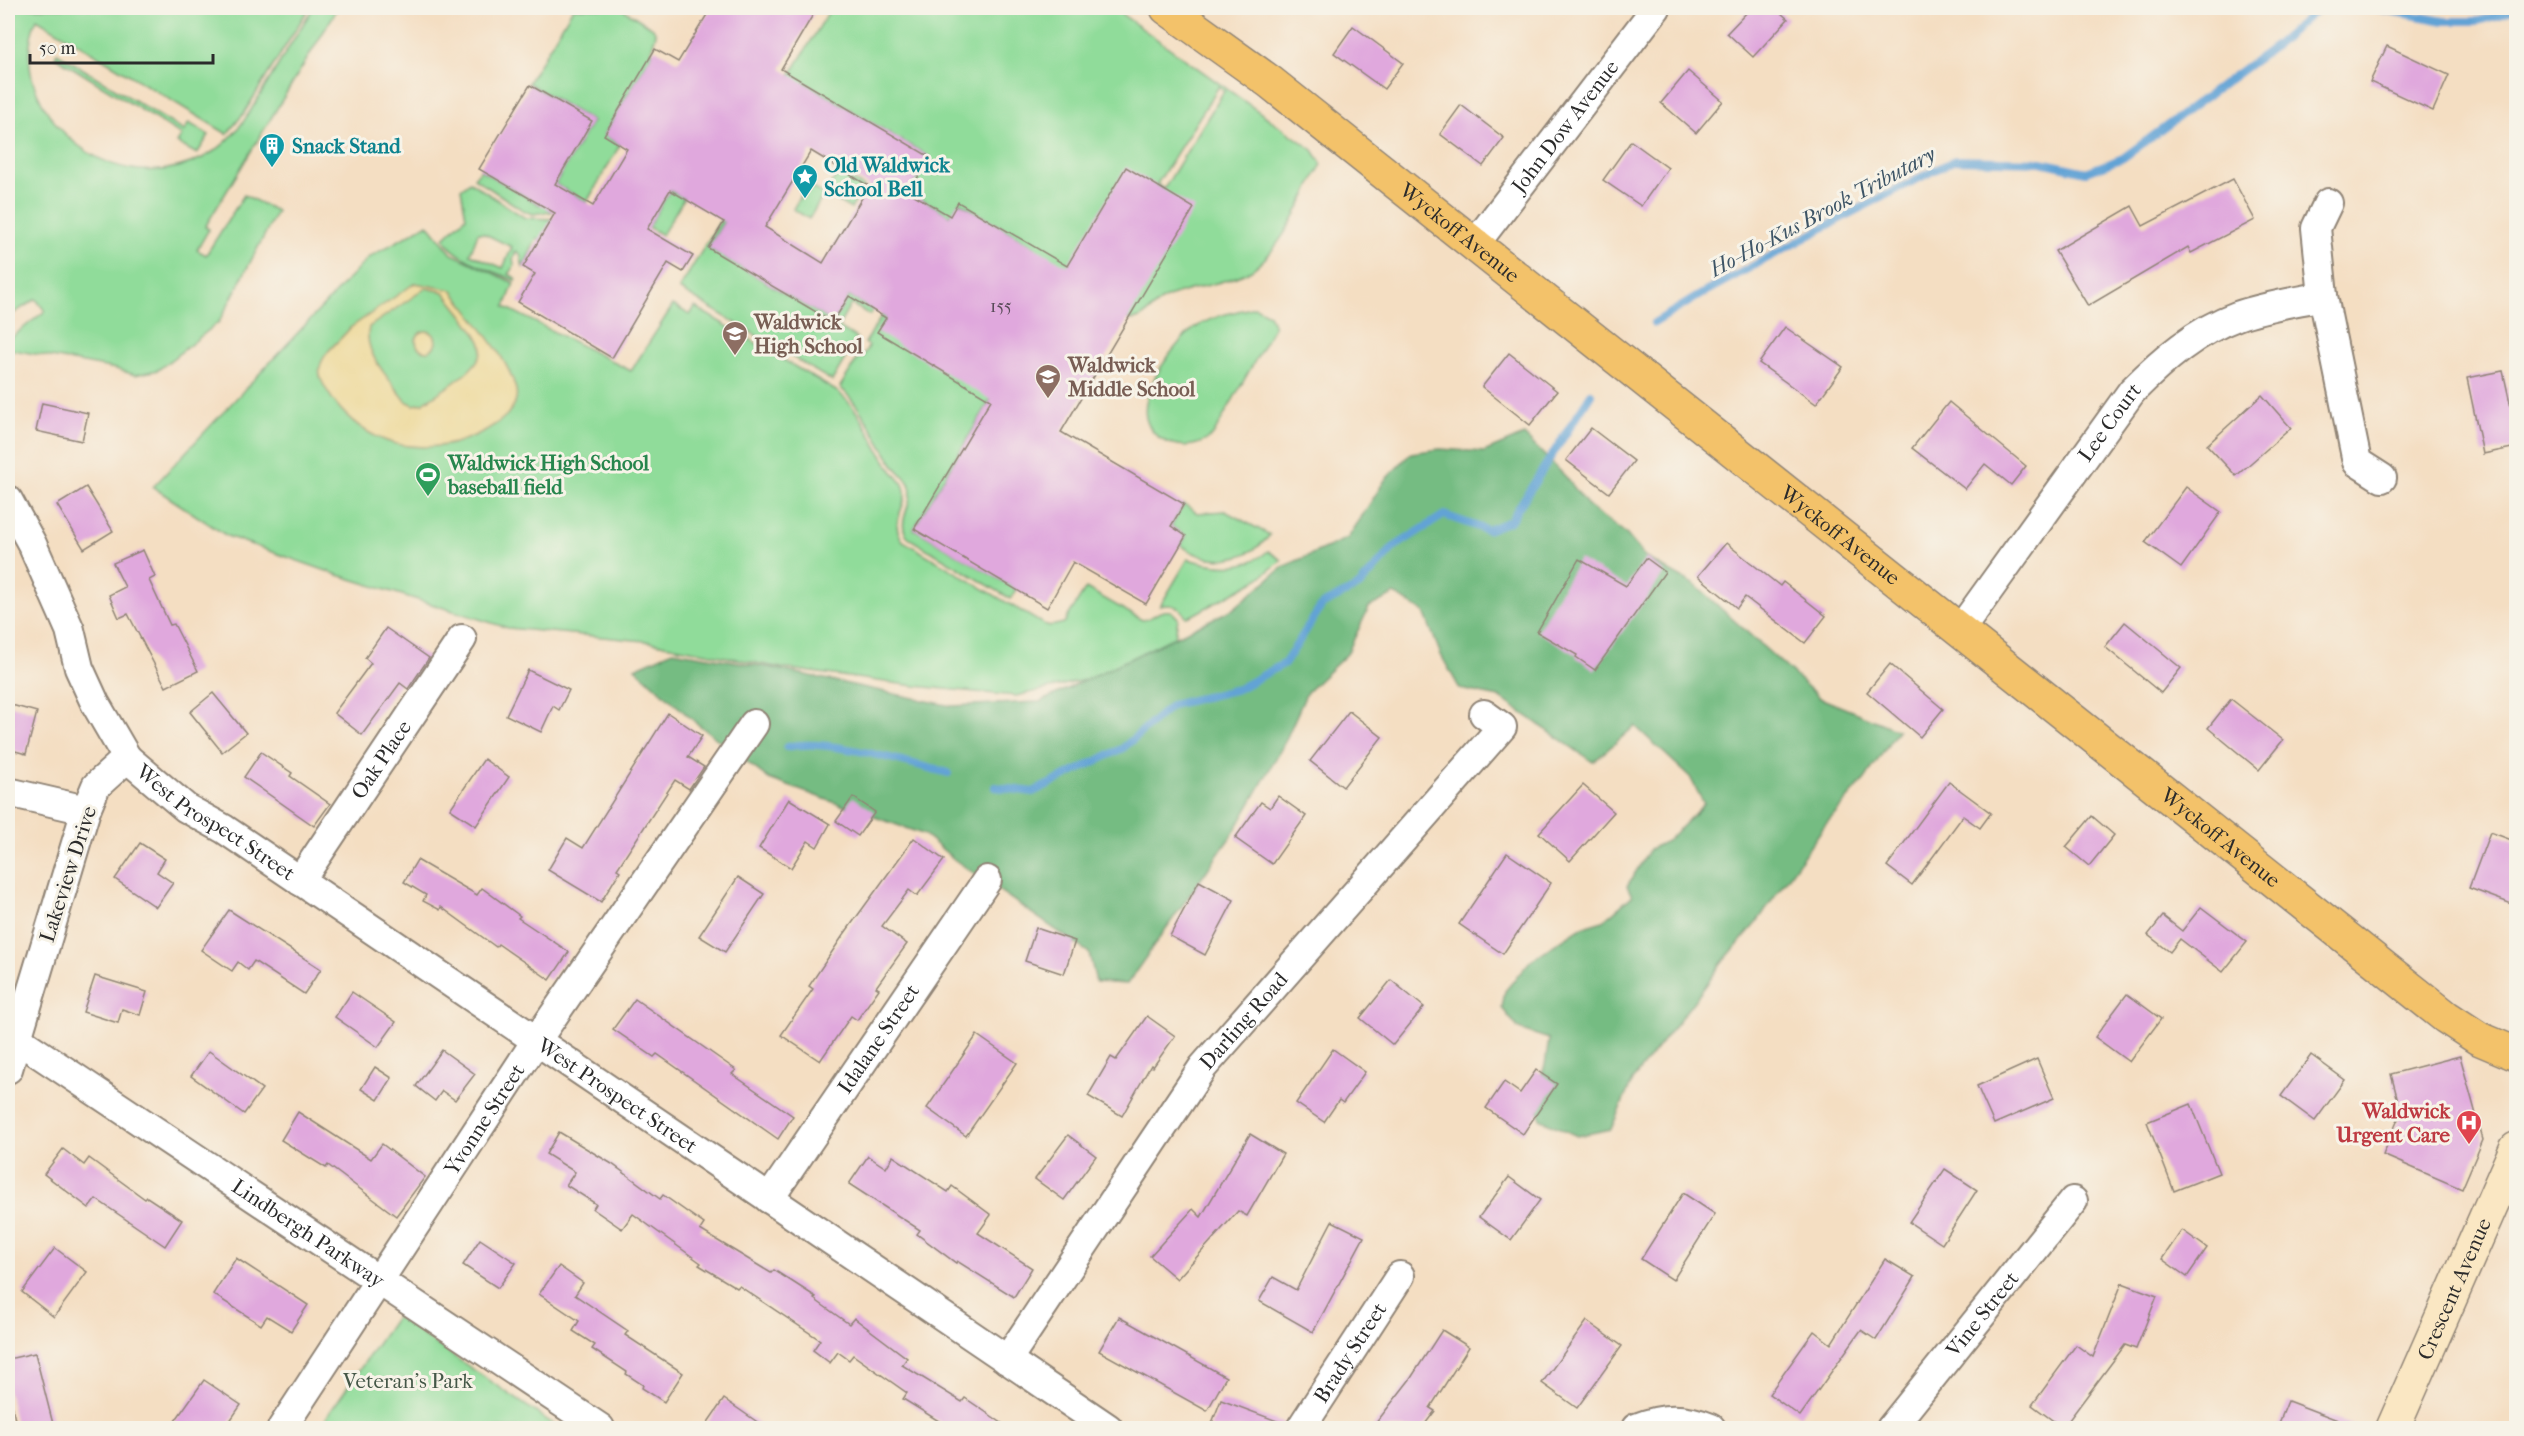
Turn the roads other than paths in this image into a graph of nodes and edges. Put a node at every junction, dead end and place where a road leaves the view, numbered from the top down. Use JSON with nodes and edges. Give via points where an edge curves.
{"nodes":[{"id":1,"x":1167,"y":8,"type":"edge"},
{"id":2,"x":1656,"y":8,"type":"edge"},
{"id":3,"x":2328,"y":203,"type":"dead end"},
{"id":4,"x":1475,"y":244,"type":"junction"},
{"id":5,"x":2323,"y":296,"type":"junction"},
{"id":6,"x":2382,"y":478,"type":"dead end"},
{"id":7,"x":8,"y":500,"type":"edge"},
{"id":8,"x":1960,"y":630,"type":"junction"},
{"id":9,"x":462,"y":639,"type":"dead end"},
{"id":10,"x":1484,"y":714,"type":"dead end"},
{"id":11,"x":754,"y":724,"type":"dead end"},
{"id":12,"x":127,"y":758,"type":"junction"},
{"id":13,"x":8,"y":792,"type":"edge"},
{"id":14,"x":86,"y":810,"type":"junction"},
{"id":15,"x":987,"y":880,"type":"dead end"},
{"id":16,"x":300,"y":881,"type":"junction"},
{"id":17,"x":16,"y":1039,"type":"junction"},
{"id":18,"x":536,"y":1041,"type":"junction"},
{"id":19,"x":2517,"y":1054,"type":"edge"},
{"id":20,"x":8,"y":1069,"type":"edge"},
{"id":21,"x":2517,"y":1149,"type":"edge"},
{"id":22,"x":769,"y":1199,"type":"junction"},
{"id":23,"x":2073,"y":1201,"type":"dead end"},
{"id":24,"x":1400,"y":1276,"type":"dead end"},
{"id":25,"x":379,"y":1281,"type":"junction"},
{"id":26,"x":1007,"y":1360,"type":"junction"},
{"id":27,"x":282,"y":1428,"type":"edge"},
{"id":28,"x":600,"y":1428,"type":"edge"},
{"id":29,"x":1108,"y":1428,"type":"edge"},
{"id":30,"x":1301,"y":1428,"type":"edge"},
{"id":31,"x":1636,"y":1428,"type":"edge"},
{"id":32,"x":1711,"y":1428,"type":"edge"},
{"id":33,"x":1890,"y":1428,"type":"edge"},
{"id":34,"x":2393,"y":1428,"type":"edge"}],
"edges":[{"from":1,"to":4,"type":"main road","name":"Wyckoff Avenue","via":[[1270,82]]},
{"from":2,"to":4,"type":"street","name":"John Dow Avenue"},
{"from":3,"to":5,"type":"street","via":[[2316,228]]},
{"from":4,"to":8,"type":"main road","name":"Wyckoff Avenue"},
{"from":5,"to":6,"type":"street","via":[[2357,462]]},
{"from":5,"to":8,"type":"street","name":"Lee Court","via":[[2237,316],[2192,339],[2162,361],[2132,391]]},
{"from":7,"to":12,"type":"street","via":[[70,630],[94,703]]},
{"from":8,"to":19,"type":"main road","name":"Wyckoff Avenue","via":[[2446,1017],[2478,1038]]},
{"from":9,"to":16,"type":"street","name":"Oak Place"},
{"from":10,"to":26,"type":"street","name":"Darling Road","via":[[1502,727],[1203,1067]]},
{"from":11,"to":18,"type":"street","name":"Yvonne Street"},
{"from":12,"to":14,"type":"street","name":"Lakeview Drive","via":[[96,786]]},
{"from":12,"to":16,"type":"street","name":"West Prospect Street","via":[[186,808]]},
{"from":13,"to":14,"type":"street"},
{"from":14,"to":17,"type":"street","name":"Lakeview Drive"},
{"from":15,"to":22,"type":"street","name":"Idalane Street"},
{"from":16,"to":18,"type":"street","name":"West Prospect Street"},
{"from":17,"to":20,"type":"street","name":"Lakeview Drive"},
{"from":17,"to":25,"type":"street","name":"Lindbergh Parkway"},
{"from":18,"to":22,"type":"street","name":"West Prospect Street"},
{"from":18,"to":25,"type":"street","name":"Yvonne Street"},
{"from":21,"to":34,"type":"main road","name":"Crescent Avenue"},
{"from":22,"to":26,"type":"street","name":"West Prospect Street"},
{"from":23,"to":33,"type":"street","name":"Vine Street"},
{"from":24,"to":30,"type":"street","name":"Brady Street"},
{"from":25,"to":27,"type":"street","name":"Yvonne Street"},
{"from":25,"to":28,"type":"street","name":"Lindbergh Parkway"},
{"from":26,"to":29,"type":"street","name":"West Prospect Street"},
{"from":31,"to":32,"type":"street","via":[[1674,1418]]}]}
